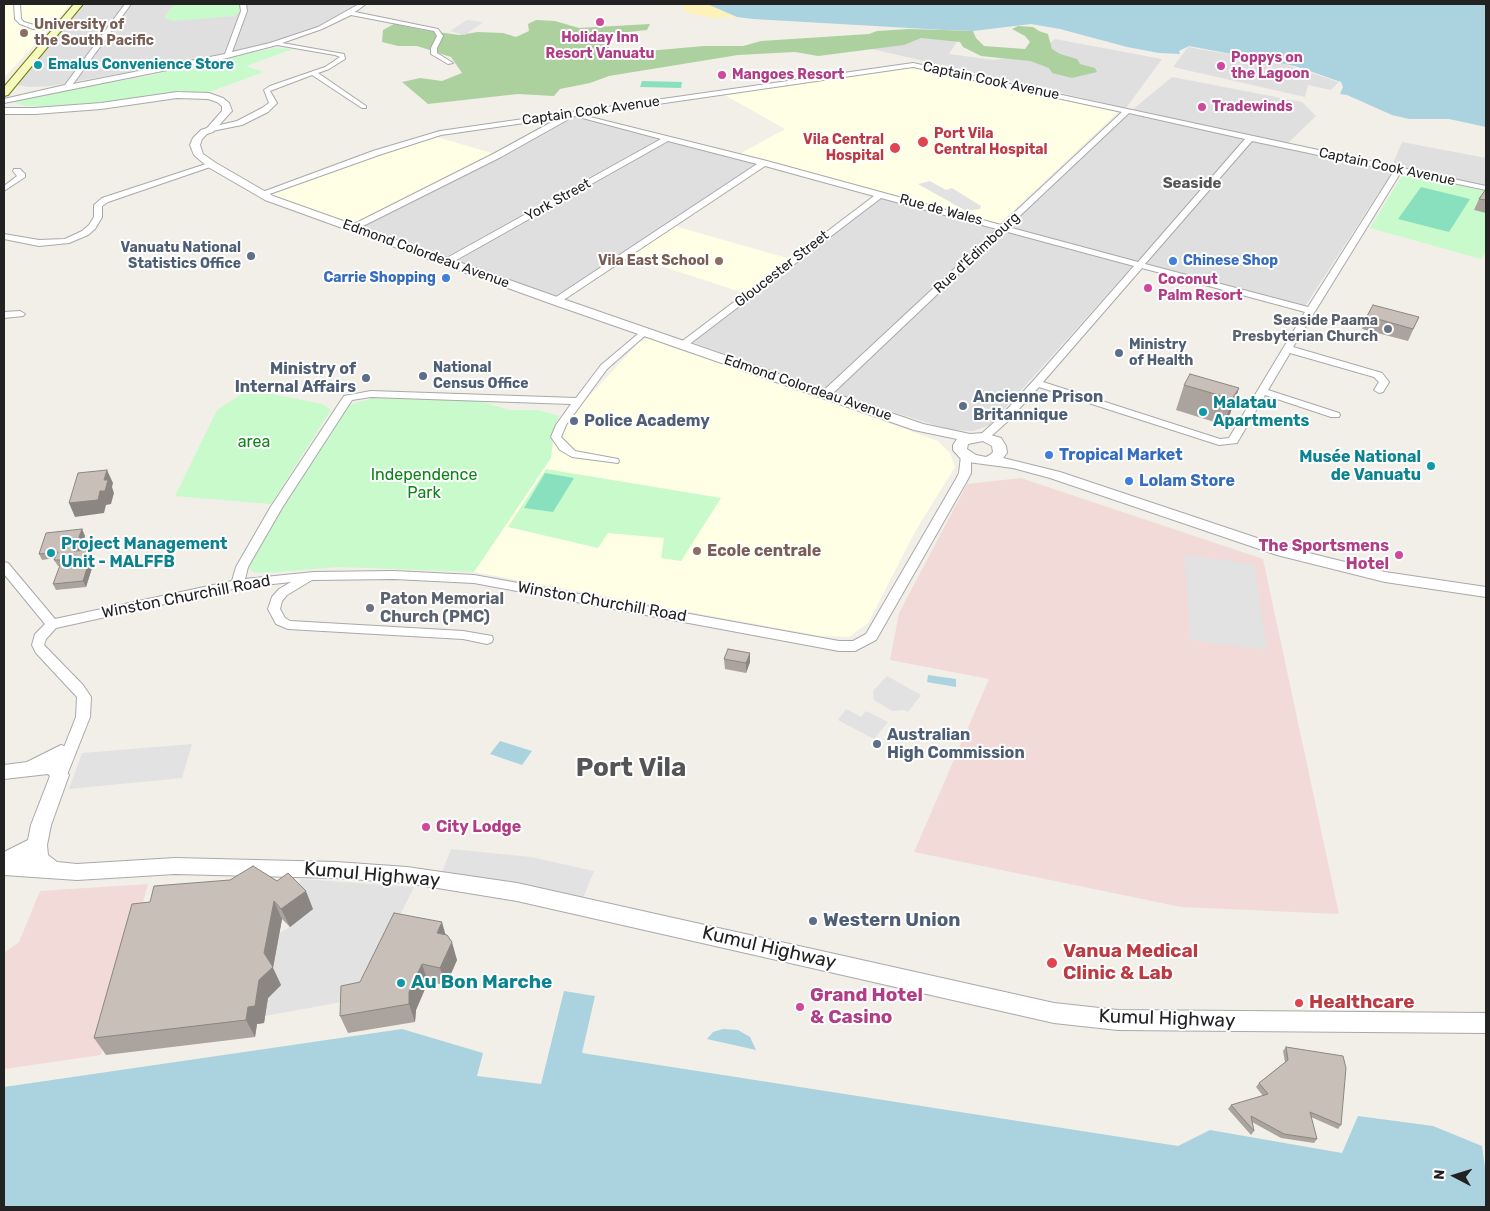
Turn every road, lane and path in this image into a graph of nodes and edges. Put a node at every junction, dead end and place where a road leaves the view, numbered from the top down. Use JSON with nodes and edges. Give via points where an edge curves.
{"nodes":[{"id":1,"x":17,"y":4,"type":"edge"},
{"id":2,"x":79,"y":4,"type":"edge"},
{"id":3,"x":128,"y":4,"type":"edge"},
{"id":4,"x":244,"y":4,"type":"edge"},
{"id":5,"x":363,"y":4,"type":"edge"},
{"id":6,"x":350,"y":13,"type":"junction"},
{"id":7,"x":60,"y":28,"type":"junction"},
{"id":8,"x":272,"y":45,"type":"junction"},
{"id":9,"x":227,"y":56,"type":"junction"},
{"id":10,"x":450,"y":63,"type":"dead end"},
{"id":11,"x":314,"y":73,"type":"junction"},
{"id":12,"x":66,"y":87,"type":"junction"},
{"id":13,"x":5,"y":89,"type":"edge"},
{"id":14,"x":37,"y":93,"type":"junction"},
{"id":15,"x":4,"y":101,"type":"edge"},
{"id":16,"x":4,"y":106,"type":"edge"},
{"id":17,"x":364,"y":107,"type":"dead end"},
{"id":18,"x":4,"y":111,"type":"edge"},
{"id":19,"x":35,"y":111,"type":"junction"},
{"id":20,"x":1128,"y":111,"type":"junction"},
{"id":21,"x":570,"y":114,"type":"junction"},
{"id":22,"x":210,"y":130,"type":"junction"},
{"id":23,"x":668,"y":138,"type":"junction"},
{"id":24,"x":1250,"y":138,"type":"junction"},
{"id":25,"x":764,"y":163,"type":"junction"},
{"id":26,"x":212,"y":165,"type":"junction"},
{"id":27,"x":1400,"y":169,"type":"junction"},
{"id":28,"x":17,"y":171,"type":"dead end"},
{"id":29,"x":1486,"y":188,"type":"edge"},
{"id":30,"x":4,"y":189,"type":"edge"},
{"id":31,"x":260,"y":194,"type":"junction"},
{"id":32,"x":881,"y":194,"type":"junction"},
{"id":33,"x":353,"y":228,"type":"junction"},
{"id":34,"x":1004,"y":228,"type":"junction"},
{"id":35,"x":4,"y":237,"type":"edge"},
{"id":36,"x":448,"y":261,"type":"junction"},
{"id":37,"x":1140,"y":266,"type":"junction"},
{"id":38,"x":556,"y":301,"type":"junction"},
{"id":39,"x":1310,"y":311,"type":"junction"},
{"id":40,"x":20,"y":314,"type":"dead end"},
{"id":41,"x":4,"y":315,"type":"edge"},
{"id":42,"x":645,"y":331,"type":"junction"},
{"id":43,"x":684,"y":344,"type":"junction"},
{"id":44,"x":1288,"y":349,"type":"junction"},
{"id":45,"x":1037,"y":384,"type":"junction"},
{"id":46,"x":1379,"y":390,"type":"dead end"},
{"id":47,"x":1262,"y":391,"type":"junction"},
{"id":48,"x":826,"y":394,"type":"junction"},
{"id":49,"x":577,"y":401,"type":"junction"},
{"id":50,"x":1335,"y":415,"type":"dead end"},
{"id":51,"x":919,"y":427,"type":"junction"},
{"id":52,"x":987,"y":441,"type":"junction"},
{"id":53,"x":963,"y":453,"type":"junction"},
{"id":54,"x":614,"y":461,"type":"dead end"},
{"id":55,"x":984,"y":461,"type":"junction"},
{"id":56,"x":965,"y":473,"type":"junction"},
{"id":57,"x":1055,"y":475,"type":"junction"},
{"id":58,"x":4,"y":566,"type":"edge"},
{"id":59,"x":314,"y":576,"type":"junction"},
{"id":60,"x":237,"y":584,"type":"junction"},
{"id":61,"x":1486,"y":592,"type":"edge"},
{"id":62,"x":52,"y":624,"type":"junction"},
{"id":63,"x":487,"y":639,"type":"dead end"},
{"id":64,"x":74,"y":739,"type":"junction"},
{"id":65,"x":59,"y":766,"type":"junction"},
{"id":66,"x":4,"y":772,"type":"edge"},
{"id":67,"x":37,"y":845,"type":"junction"},
{"id":68,"x":4,"y":861,"type":"edge"},
{"id":69,"x":4,"y":867,"type":"edge"},
{"id":70,"x":52,"y":871,"type":"junction"},
{"id":71,"x":1486,"y":1024,"type":"edge"}],
"edges":[{"from":1,"to":7,"type":"street","via":[[18,19],[22,23],[33,27]]},
{"from":2,"to":7,"type":"main road"},
{"from":3,"to":12,"type":"street"},
{"from":4,"to":9,"type":"street"},
{"from":5,"to":6,"type":"street"},
{"from":6,"to":8,"type":"street"},
{"from":6,"to":10,"type":"street","via":[[436,30],[440,36],[434,54]]},
{"from":7,"to":13,"type":"main road"},
{"from":8,"to":9,"type":"street"},
{"from":8,"to":11,"type":"street","via":[[342,55],[340,62]]},
{"from":9,"to":12,"type":"street"},
{"from":11,"to":17,"type":"street"},
{"from":11,"to":22,"type":"street","via":[[267,90],[273,103],[265,110],[238,123]]},
{"from":12,"to":14,"type":"street"},
{"from":13,"to":14,"type":"street"},
{"from":14,"to":15,"type":"street"},
{"from":16,"to":19,"type":"street"},
{"from":18,"to":19,"type":"street"},
{"from":19,"to":22,"type":"street","via":[[177,95],[209,96],[226,105],[227,112]]},
{"from":20,"to":21,"type":"street","name":"Captain Cook Avenue","via":[[913,65]]},
{"from":20,"to":24,"type":"street","name":"Captain Cook Avenue"},
{"from":20,"to":34,"type":"street","name":"Rue d'Édimbourg"},
{"from":21,"to":23,"type":"street","name":"Rue de Wales"},
{"from":21,"to":31,"type":"street","name":"Captain Cook Avenue","via":[[440,133]]},
{"from":21,"to":33,"type":"street","via":[[498,155]]},
{"from":22,"to":26,"type":"street","name":"Edmond Colordeau Avenue","via":[[198,138],[195,145],[200,155]]},
{"from":23,"to":25,"type":"street","name":"Rue de Wales"},
{"from":23,"to":36,"type":"street","name":"York Street"},
{"from":24,"to":27,"type":"street","name":"Captain Cook Avenue"},
{"from":24,"to":37,"type":"street"},
{"from":25,"to":32,"type":"street","name":"Rue de Wales"},
{"from":25,"to":38,"type":"street"},
{"from":26,"to":31,"type":"street","name":"Edmond Colordeau Avenue"},
{"from":26,"to":35,"type":"street","via":[[105,200],[98,205],[98,217],[92,227],[66,241],[39,243]]},
{"from":27,"to":29,"type":"street","name":"Captain Cook Avenue"},
{"from":27,"to":39,"type":"street"},
{"from":28,"to":30,"type":"street","via":[[20,177]]},
{"from":31,"to":33,"type":"street","name":"Edmond Colordeau Avenue"},
{"from":32,"to":34,"type":"street","name":"Rue de Wales"},
{"from":32,"to":43,"type":"street","name":"Gloucester Street"},
{"from":33,"to":36,"type":"street","name":"Edmond Colordeau Avenue"},
{"from":34,"to":37,"type":"street","name":"Rue de Wales"},
{"from":34,"to":48,"type":"street","name":"Rue d'Édimbourg"},
{"from":36,"to":38,"type":"street","name":"Edmond Colordeau Avenue"},
{"from":37,"to":39,"type":"street","name":"Rue de Wales"},
{"from":37,"to":45,"type":"street"},
{"from":38,"to":42,"type":"street","name":"Edmond Colordeau Avenue"},
{"from":39,"to":44,"type":"street"},
{"from":40,"to":41,"type":"street"},
{"from":42,"to":43,"type":"street","name":"Edmond Colordeau Avenue"},
{"from":42,"to":49,"type":"street","via":[[604,367]]},
{"from":43,"to":48,"type":"street","name":"Edmond Colordeau Avenue"},
{"from":44,"to":46,"type":"street","via":[[1378,375],[1384,382]]},
{"from":44,"to":47,"type":"street"},
{"from":45,"to":47,"type":"street","via":[[1219,442],[1233,441]]},
{"from":45,"to":52,"type":"street"},
{"from":47,"to":50,"type":"street"},
{"from":48,"to":51,"type":"street","name":"Edmond Colordeau Avenue"},
{"from":49,"to":54,"type":"street","via":[[556,437],[572,454]]},
{"from":49,"to":60,"type":"street","via":[[371,394],[348,398],[276,508],[242,567]]},
{"from":51,"to":52,"type":"street"},
{"from":51,"to":53,"type":"street"},
{"from":52,"to":53,"type":"street","via":[[960,445]]},
{"from":52,"to":55,"type":"street","via":[[1000,453]]},
{"from":52,"to":57,"type":"street"},
{"from":53,"to":55,"type":"street"},
{"from":53,"to":56,"type":"street"},
{"from":55,"to":56,"type":"street"},
{"from":55,"to":57,"type":"street","via":[[1014,464]]},
{"from":56,"to":59,"type":"street","name":"Winston Churchill Road","via":[[871,636],[855,646],[839,646],[474,579]]},
{"from":57,"to":61,"type":"street","via":[[1277,550],[1385,577]]},
{"from":58,"to":62,"type":"street"},
{"from":59,"to":60,"type":"street","name":"Winston Churchill Road"},
{"from":59,"to":63,"type":"street","via":[[293,585],[276,600],[274,609],[280,621],[288,625]]},
{"from":60,"to":62,"type":"street","name":"Winston Churchill Road"},
{"from":62,"to":64,"type":"street","via":[[41,635],[38,645],[84,697],[85,710]]},
{"from":64,"to":65,"type":"street"},
{"from":64,"to":65,"type":"street"},
{"from":65,"to":66,"type":"street"},
{"from":65,"to":67,"type":"street"},
{"from":67,"to":68,"type":"street"},
{"from":67,"to":70,"type":"street","via":[[39,859]]},
{"from":69,"to":70,"type":"street","name":"Kumul Highway"},
{"from":70,"to":71,"type":"street","name":"Kumul Highway","via":[[175,866],[407,875],[536,896],[1054,1013],[1118,1020]]}]}
